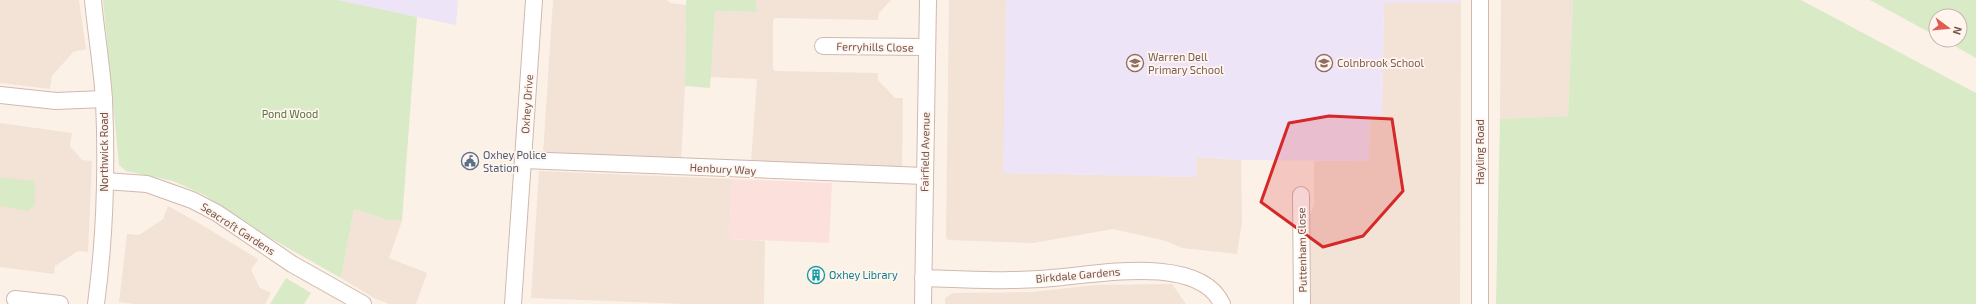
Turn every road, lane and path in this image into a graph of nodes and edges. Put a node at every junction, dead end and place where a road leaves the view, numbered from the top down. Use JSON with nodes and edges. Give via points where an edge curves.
{"nodes":[{"id":1,"x":93,"y":0,"type":"edge"},
{"id":2,"x":534,"y":0,"type":"edge"},
{"id":3,"x":928,"y":0,"type":"edge"},
{"id":4,"x":1480,"y":0,"type":"edge"},
{"id":5,"x":823,"y":46,"type":"dead end"},
{"id":6,"x":928,"y":47,"type":"junction"},
{"id":7,"x":0,"y":95,"type":"edge"},
{"id":8,"x":104,"y":99,"type":"junction"},
{"id":9,"x":523,"y":160,"type":"junction"},
{"id":10,"x":924,"y":176,"type":"junction"},
{"id":11,"x":105,"y":181,"type":"junction"},
{"id":12,"x":1301,"y":195,"type":"dead end"},
{"id":13,"x":923,"y":278,"type":"junction"},
{"id":14,"x":15,"y":299,"type":"dead end"},
{"id":15,"x":60,"y":304,"type":"edge"},
{"id":16,"x":96,"y":304,"type":"edge"},
{"id":17,"x":363,"y":304,"type":"edge"},
{"id":18,"x":513,"y":304,"type":"edge"},
{"id":19,"x":923,"y":304,"type":"edge"},
{"id":20,"x":1222,"y":304,"type":"edge"},
{"id":21,"x":1302,"y":304,"type":"edge"},
{"id":22,"x":1480,"y":304,"type":"edge"}],
"edges":[{"from":1,"to":8,"type":"street","name":"Northwick Road"},
{"from":2,"to":9,"type":"street","name":"Oxhey Drive"},
{"from":3,"to":6,"type":"street","name":"Fairfield Avenue"},
{"from":4,"to":22,"type":"street","name":"Hayling Road"},
{"from":5,"to":6,"type":"street","name":"Ferryhills Close"},
{"from":6,"to":10,"type":"street","name":"Fairfield Avenue"},
{"from":7,"to":8,"type":"street","via":[[56,102]]},
{"from":8,"to":11,"type":"street","name":"Northwick Road"},
{"from":9,"to":10,"type":"street","name":"Henbury Way"},
{"from":9,"to":18,"type":"street","name":"Oxhey Drive"},
{"from":10,"to":13,"type":"street","name":"Fairfield Avenue"},
{"from":11,"to":16,"type":"street","name":"Northwick Road"},
{"from":11,"to":17,"type":"street","name":"Seacroft Gardens","via":[[147,184],[192,200],[217,213],[292,264]]},
{"from":12,"to":21,"type":"street","name":"Puttenham Close"},
{"from":13,"to":19,"type":"street","name":"Fairfield Avenue"},
{"from":13,"to":20,"type":"street","name":"Birkdale Gardens","via":[[1010,280],[1151,270],[1200,281]]},
{"from":14,"to":15,"type":"street"}]}
